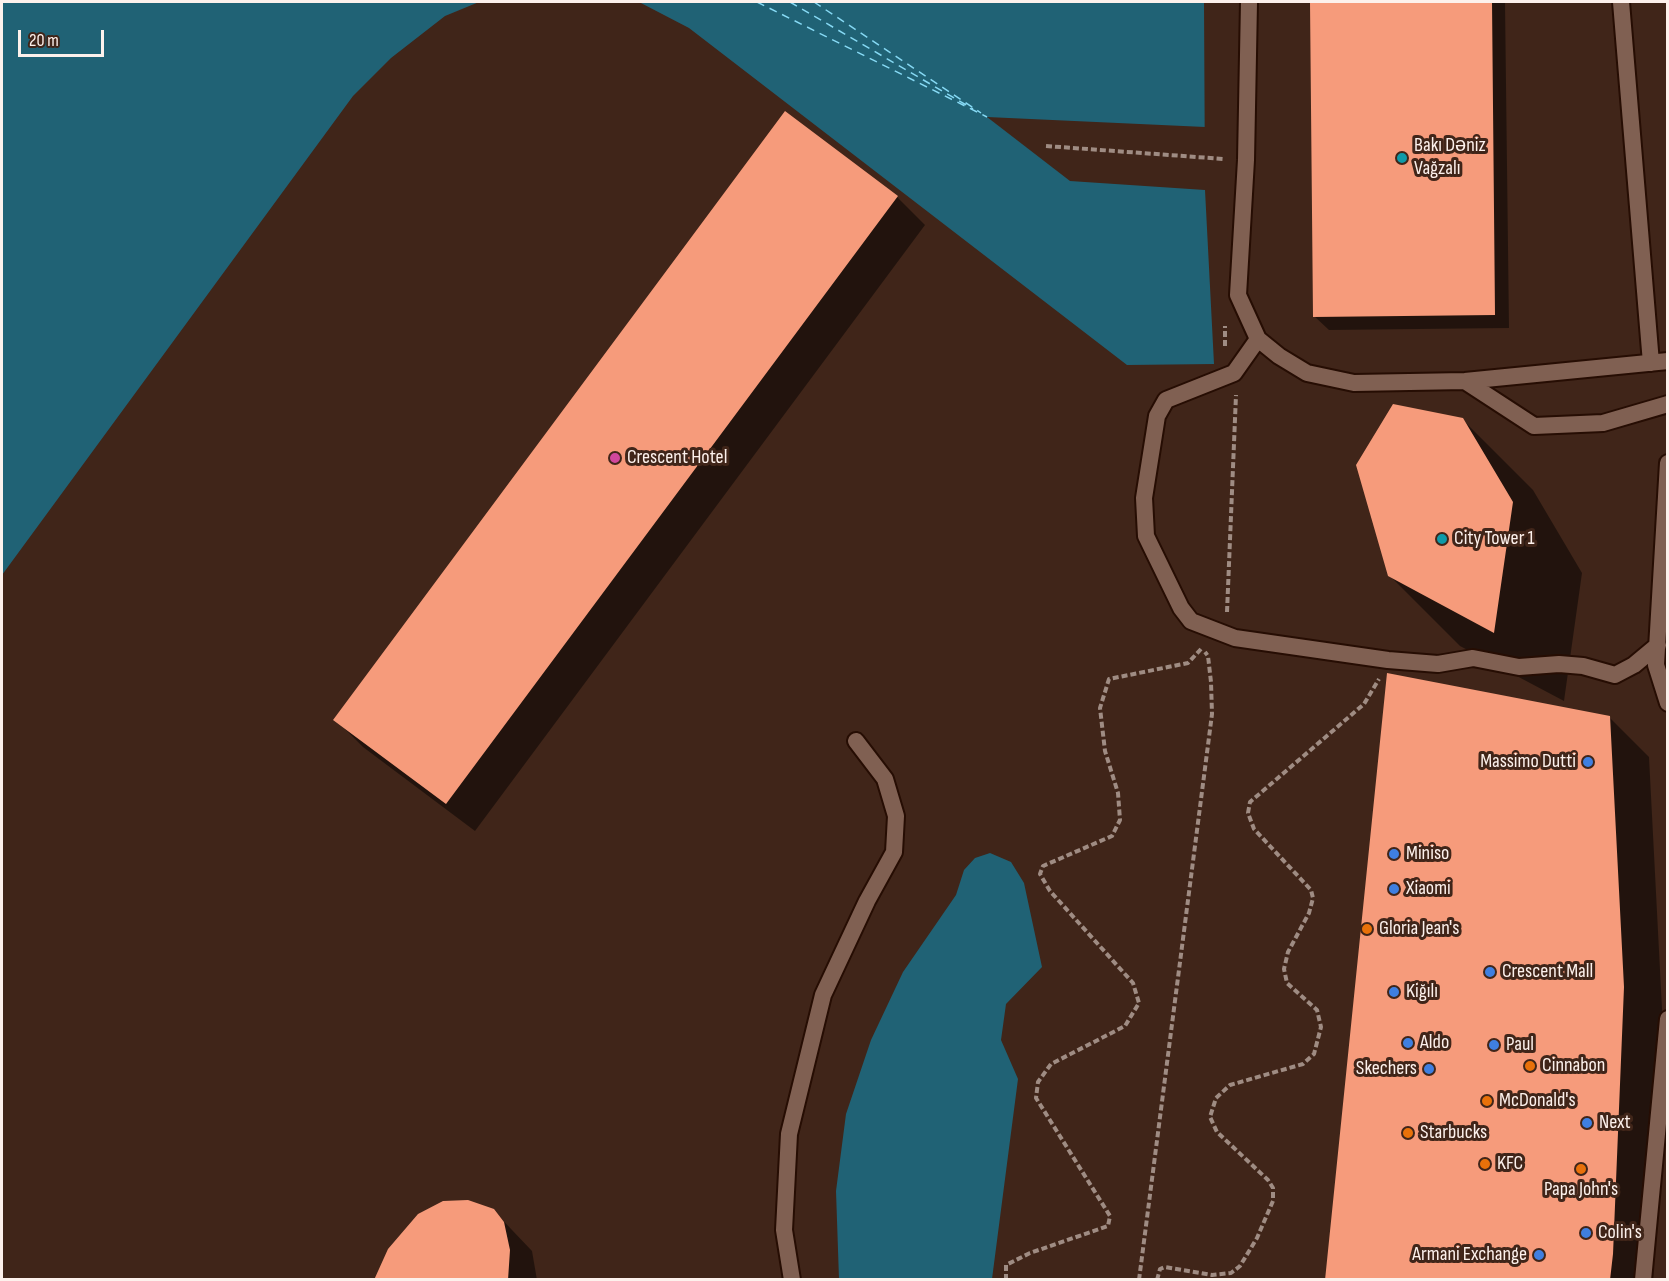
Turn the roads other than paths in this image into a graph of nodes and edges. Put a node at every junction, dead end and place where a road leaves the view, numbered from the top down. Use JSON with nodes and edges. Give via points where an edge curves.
{"nodes":[{"id":1,"x":1249,"y":2,"type":"edge"},
{"id":2,"x":1621,"y":2,"type":"edge"},
{"id":3,"x":1258,"y":339,"type":"junction"},
{"id":4,"x":1659,"y":362,"type":"edge"},
{"id":5,"x":1465,"y":381,"type":"junction"},
{"id":6,"x":1668,"y":404,"type":"edge"},
{"id":7,"x":1668,"y":463,"type":"edge"},
{"id":8,"x":1658,"y":645,"type":"junction"},
{"id":9,"x":1668,"y":703,"type":"edge"},
{"id":10,"x":856,"y":741,"type":"dead end"},
{"id":11,"x":1668,"y":1019,"type":"edge"},
{"id":12,"x":1668,"y":1123,"type":"edge"},
{"id":13,"x":1656,"y":1151,"type":"junction"},
{"id":14,"x":792,"y":1280,"type":"edge"},
{"id":15,"x":1642,"y":1280,"type":"edge"}],
"edges":[{"from":1,"to":3,"type":"lane","via":[[1238,295]]},
{"from":2,"to":4,"type":"lane"},
{"from":3,"to":5,"type":"lane","via":[[1307,373],[1354,383]]},
{"from":3,"to":8,"type":"lane","via":[[1234,373],[1166,400],[1157,416],[1144,498],[1146,536],[1151,552],[1191,621],[1235,638],[1389,660],[1438,664],[1473,658],[1519,667],[1582,666],[1615,675]]},
{"from":4,"to":5,"type":"lane"},
{"from":5,"to":6,"type":"lane","via":[[1534,426],[1603,423]]},
{"from":7,"to":8,"type":"lane"},
{"from":8,"to":9,"type":"lane","via":[[1656,666]]},
{"from":10,"to":14,"type":"lane","via":[[885,779],[896,816],[894,852],[823,995],[789,1134],[784,1230]]},
{"from":11,"to":13,"type":"lane"},
{"from":12,"to":13,"type":"lane"},
{"from":13,"to":15,"type":"lane"}]}
